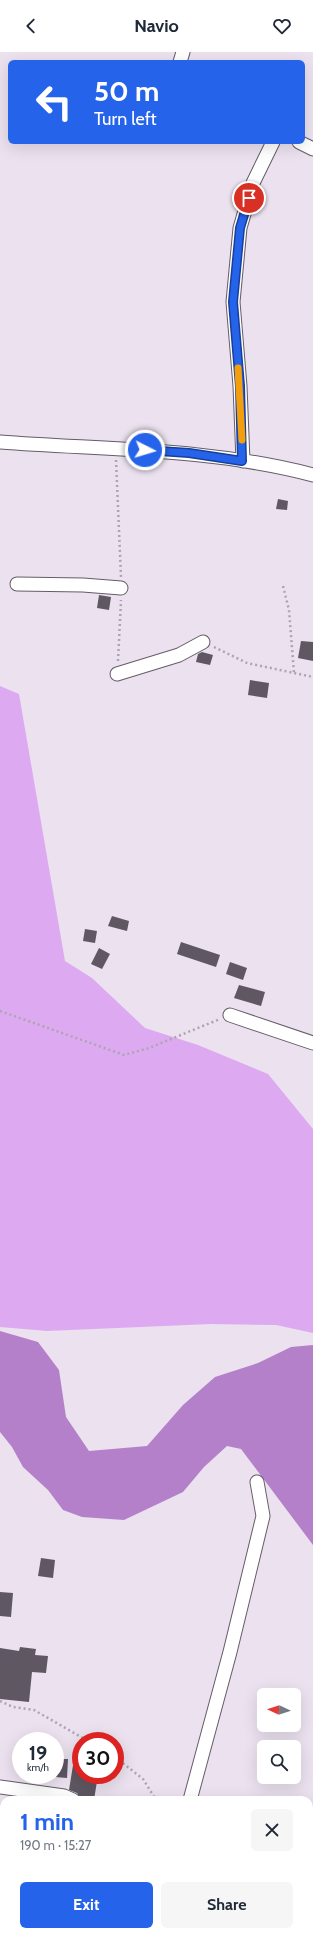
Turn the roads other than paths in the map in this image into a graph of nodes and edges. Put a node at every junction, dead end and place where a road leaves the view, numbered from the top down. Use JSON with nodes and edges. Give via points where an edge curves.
{"nodes":[{"id":1,"x":272,"y":144,"type":"edge"},
{"id":2,"x":303,"y":144,"type":"edge"},
{"id":3,"x":313,"y":149,"type":"edge"},
{"id":4,"x":0,"y":442,"type":"edge"},
{"id":5,"x":242,"y":461,"type":"junction"},
{"id":6,"x":313,"y":475,"type":"edge"},
{"id":7,"x":18,"y":584,"type":"dead end"},
{"id":8,"x":122,"y":588,"type":"road end"},
{"id":9,"x":203,"y":642,"type":"road end"},
{"id":10,"x":117,"y":674,"type":"road end"},
{"id":11,"x":230,"y":1015,"type":"road end"},
{"id":12,"x":313,"y":1043,"type":"edge"},
{"id":13,"x":258,"y":1482,"type":"dead end"},
{"id":14,"x":0,"y":1787,"type":"edge"},
{"id":15,"x":64,"y":1796,"type":"edge"},
{"id":16,"x":191,"y":1796,"type":"edge"}],
"edges":[{"from":1,"to":5,"type":"street","via":[[253,183],[240,228],[234,287]]},
{"from":2,"to":3,"type":"street"},
{"from":4,"to":5,"type":"street","via":[[115,447],[189,453]]},
{"from":5,"to":6,"type":"street"},
{"from":7,"to":8,"type":"street"},
{"from":9,"to":10,"type":"street","via":[[179,655]]},
{"from":11,"to":12,"type":"street"},
{"from":13,"to":16,"type":"street","via":[[263,1516]]},
{"from":14,"to":15,"type":"street"}]}
